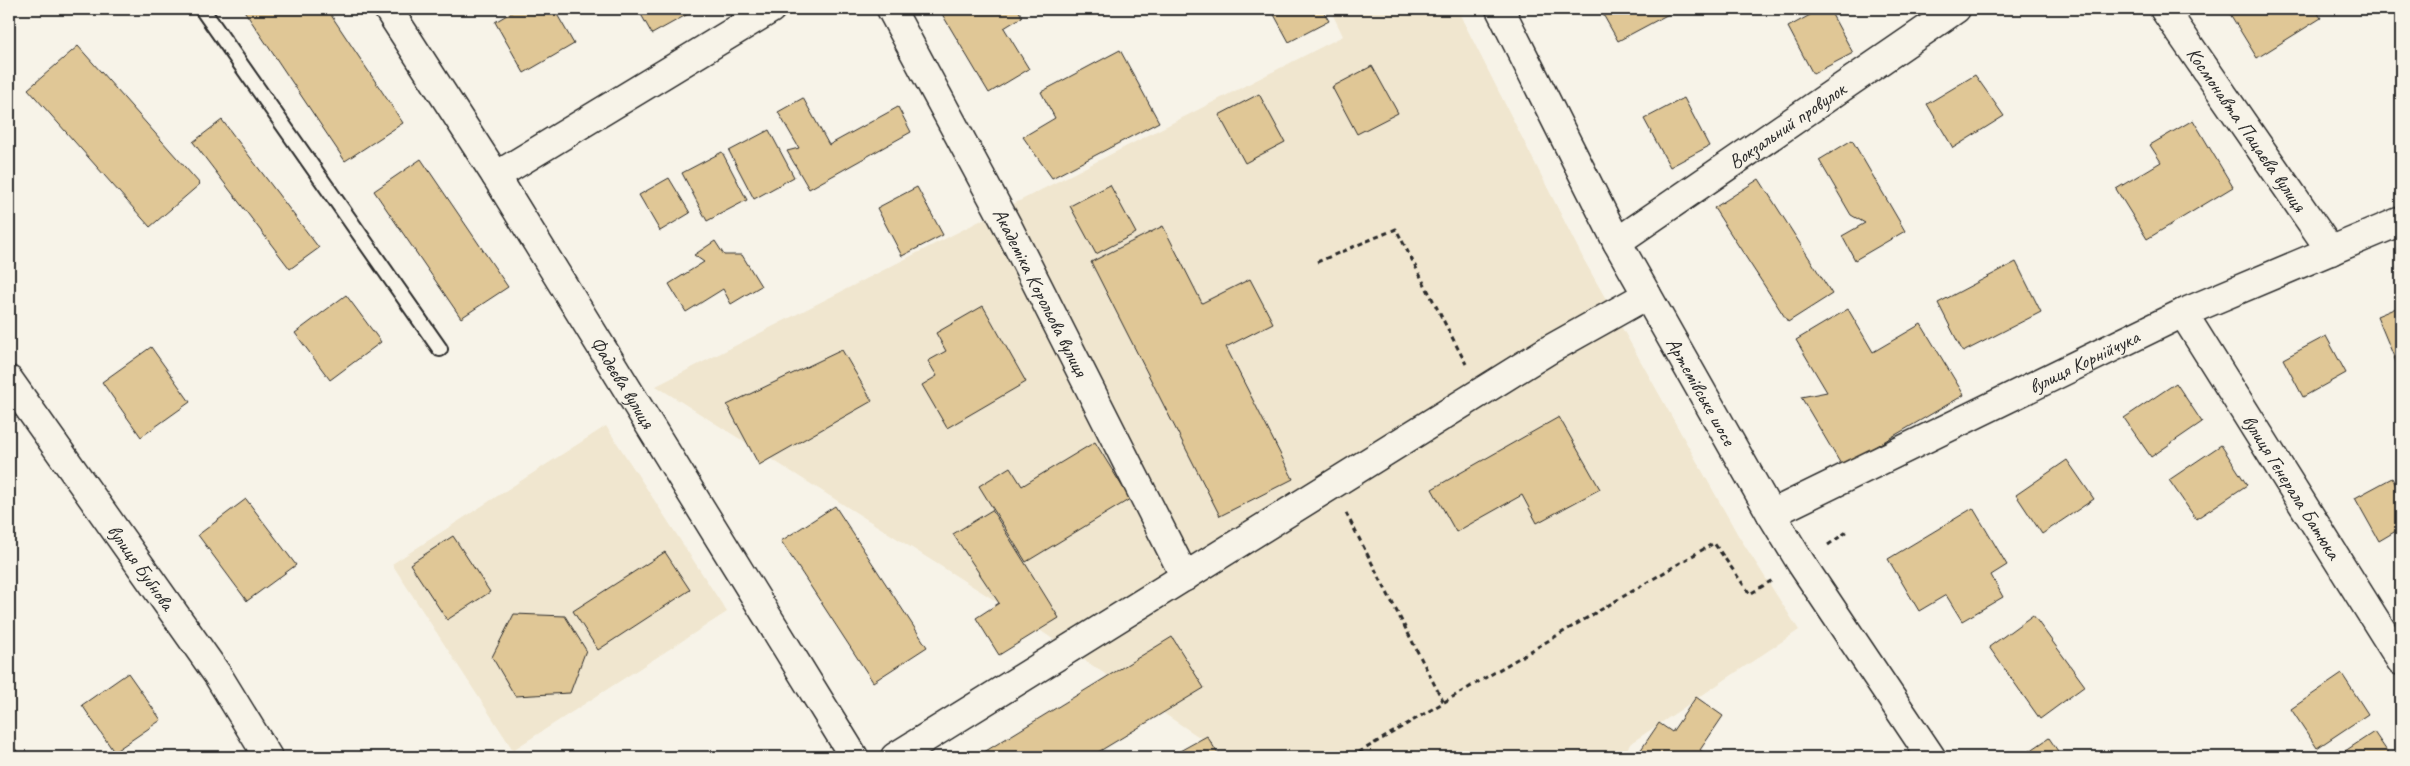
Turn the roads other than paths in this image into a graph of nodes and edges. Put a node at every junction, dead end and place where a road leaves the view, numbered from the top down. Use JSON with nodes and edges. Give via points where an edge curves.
{"nodes":[{"id":1,"x":202,"y":9,"type":"edge"},
{"id":2,"x":388,"y":9,"type":"edge"},
{"id":3,"x":772,"y":9,"type":"edge"},
{"id":4,"x":891,"y":9,"type":"edge"},
{"id":5,"x":1500,"y":9,"type":"edge"},
{"id":6,"x":1956,"y":9,"type":"edge"},
{"id":7,"x":2164,"y":9,"type":"edge"},
{"id":8,"x":496,"y":176,"type":"junction"},
{"id":9,"x":2400,"y":225,"type":"edge"},
{"id":10,"x":1617,"y":242,"type":"junction"},
{"id":11,"x":2331,"y":251,"type":"junction"},
{"id":12,"x":1647,"y":295,"type":"junction"},
{"id":13,"x":2183,"y":313,"type":"junction"},
{"id":14,"x":440,"y":349,"type":"dead end"},
{"id":15,"x":9,"y":380,"type":"edge"},
{"id":16,"x":1771,"y":514,"type":"junction"},
{"id":17,"x":1185,"y":577,"type":"junction"},
{"id":18,"x":2401,"y":661,"type":"edge"},
{"id":19,"x":268,"y":757,"type":"edge"},
{"id":20,"x":854,"y":757,"type":"edge"},
{"id":21,"x":895,"y":757,"type":"edge"},
{"id":22,"x":1931,"y":757,"type":"edge"}],
"edges":[{"from":1,"to":14,"type":"lane"},
{"from":2,"to":8,"type":"street","name":"Фадєєва вулиця"},
{"from":3,"to":8,"type":"street"},
{"from":4,"to":17,"type":"street","name":"Академіка Корольова вулиця","via":[[1006,225]]},
{"from":5,"to":10,"type":"street","name":"Артемівське шосе"},
{"from":6,"to":10,"type":"street","name":"Вокзальний провулок"},
{"from":7,"to":11,"type":"street","name":"Космонавта Пацаєва вулиця"},
{"from":8,"to":20,"type":"street","name":"Фадєєва вулиця"},
{"from":9,"to":11,"type":"street","name":"вулиця Корнійчука"},
{"from":10,"to":12,"type":"street","name":"Артемівське шосе"},
{"from":11,"to":13,"type":"street","name":"вулиця Корнійчука"},
{"from":12,"to":16,"type":"street","name":"Артемівське шосе"},
{"from":12,"to":17,"type":"street","via":[[1547,351]]},
{"from":13,"to":16,"type":"street","name":"вулиця Корнійчука"},
{"from":13,"to":18,"type":"street","name":"вулиця Генерала Батюка"},
{"from":15,"to":19,"type":"street","name":"вулиця Бубнова","via":[[217,674]]},
{"from":16,"to":22,"type":"street","name":"Артемівське шосе"},
{"from":17,"to":21,"type":"street"}]}
